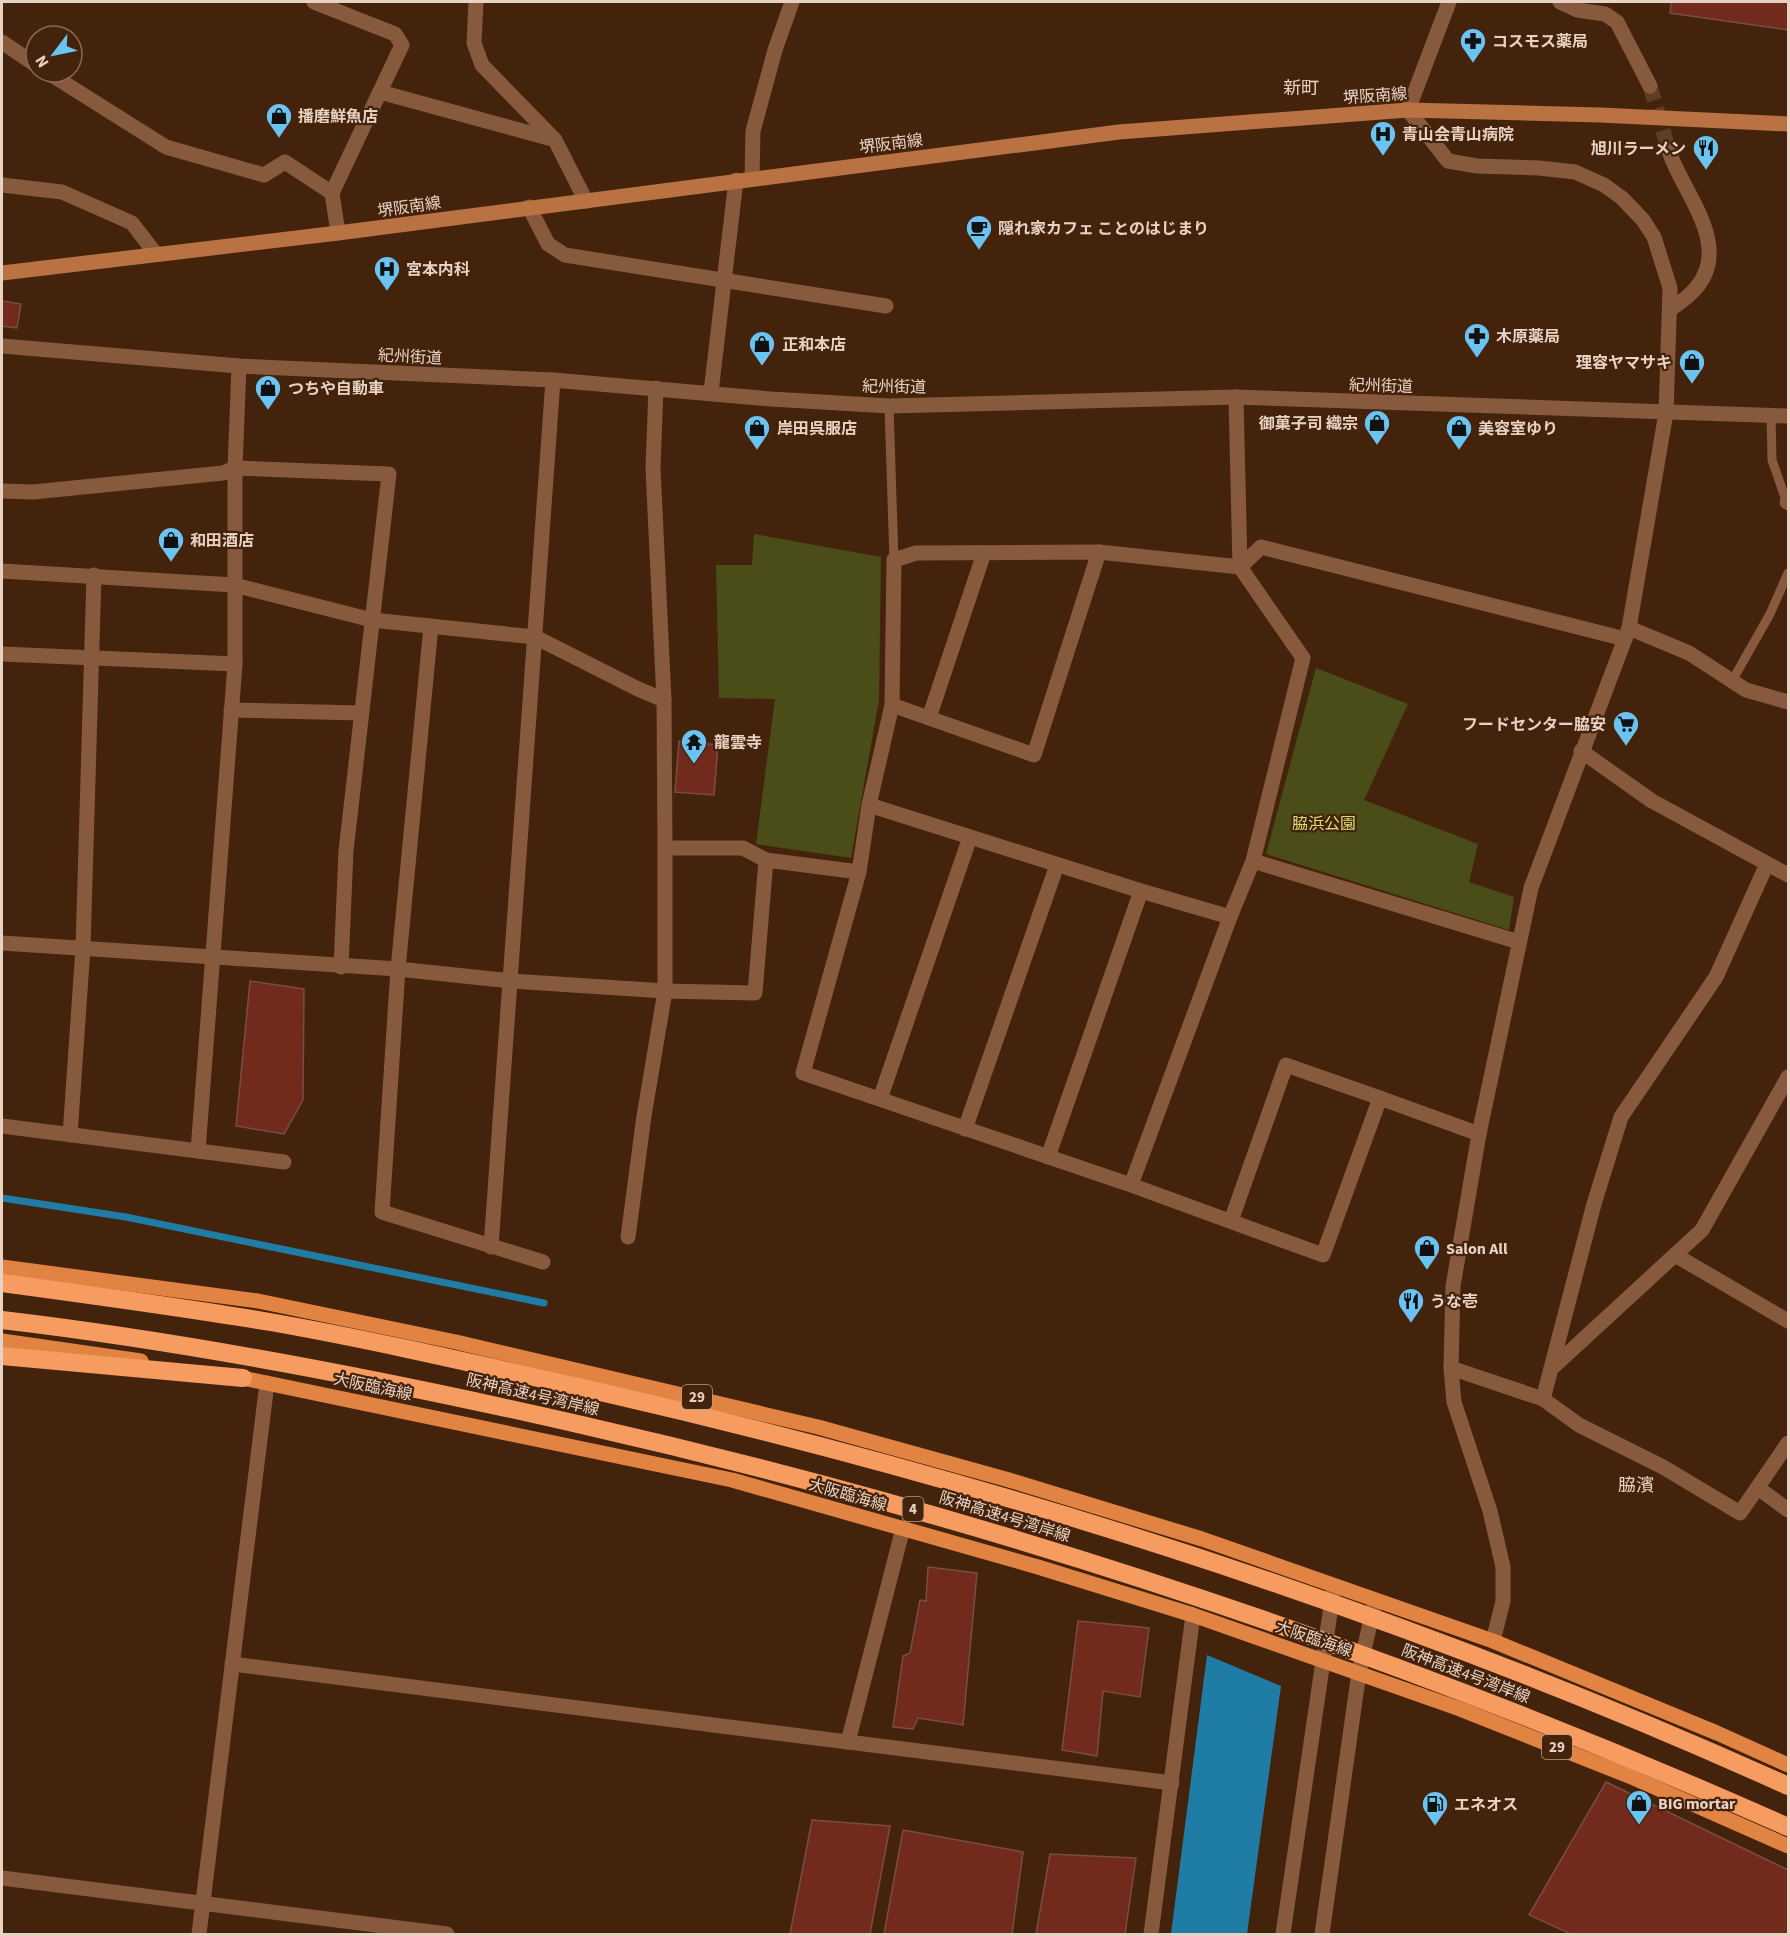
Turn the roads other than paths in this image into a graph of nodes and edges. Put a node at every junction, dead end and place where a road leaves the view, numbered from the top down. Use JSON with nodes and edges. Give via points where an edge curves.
{"nodes":[{"id":1,"x":314,"y":2,"type":"edge"},
{"id":2,"x":476,"y":2,"type":"edge"},
{"id":3,"x":792,"y":2,"type":"edge"},
{"id":4,"x":1449,"y":2,"type":"edge"},
{"id":5,"x":1560,"y":2,"type":"edge"},
{"id":6,"x":2,"y":42,"type":"edge"},
{"id":7,"x":24,"y":57,"type":"edge"},
{"id":8,"x":65,"y":84,"type":"edge"},
{"id":9,"x":1650,"y":86,"type":"tunnel mouth"},
{"id":10,"x":380,"y":92,"type":"junction"},
{"id":11,"x":1408,"y":110,"type":"junction"},
{"id":12,"x":1788,"y":124,"type":"edge"},
{"id":13,"x":555,"y":140,"type":"junction"},
{"id":14,"x":1669,"y":151,"type":"tunnel mouth"},
{"id":15,"x":744,"y":179,"type":"junction"},
{"id":16,"x":2,"y":185,"type":"edge"},
{"id":17,"x":332,"y":193,"type":"junction"},
{"id":18,"x":586,"y":201,"type":"junction"},
{"id":19,"x":529,"y":207,"type":"junction"},
{"id":20,"x":338,"y":234,"type":"junction"},
{"id":21,"x":155,"y":253,"type":"junction"},
{"id":22,"x":2,"y":273,"type":"edge"},
{"id":23,"x":724,"y":281,"type":"junction"},
{"id":24,"x":886,"y":306,"type":"dead end"},
{"id":25,"x":1671,"y":309,"type":"junction"},
{"id":26,"x":2,"y":346,"type":"edge"},
{"id":27,"x":239,"y":366,"type":"junction"},
{"id":28,"x":553,"y":380,"type":"junction"},
{"id":29,"x":656,"y":388,"type":"junction"},
{"id":30,"x":711,"y":392,"type":"junction"},
{"id":31,"x":1236,"y":397,"type":"junction"},
{"id":32,"x":889,"y":406,"type":"junction"},
{"id":33,"x":1666,"y":413,"type":"junction"},
{"id":34,"x":1771,"y":415,"type":"junction"},
{"id":35,"x":1788,"y":416,"type":"edge"},
{"id":36,"x":235,"y":468,"type":"junction"},
{"id":37,"x":2,"y":491,"type":"edge"},
{"id":38,"x":1788,"y":504,"type":"edge"},
{"id":39,"x":1100,"y":552,"type":"junction"},
{"id":40,"x":984,"y":553,"type":"junction"},
{"id":41,"x":894,"y":560,"type":"junction"},
{"id":42,"x":1240,"y":567,"type":"junction"},
{"id":43,"x":2,"y":572,"type":"edge"},
{"id":44,"x":1788,"y":573,"type":"edge"},
{"id":45,"x":94,"y":575,"type":"junction"},
{"id":46,"x":234,"y":585,"type":"junction"},
{"id":47,"x":372,"y":620,"type":"junction"},
{"id":48,"x":430,"y":626,"type":"junction"},
{"id":49,"x":1627,"y":633,"type":"junction"},
{"id":50,"x":535,"y":637,"type":"junction"},
{"id":51,"x":2,"y":654,"type":"edge"},
{"id":52,"x":92,"y":660,"type":"junction"},
{"id":53,"x":235,"y":664,"type":"junction"},
{"id":54,"x":1732,"y":681,"type":"junction"},
{"id":55,"x":664,"y":700,"type":"junction"},
{"id":56,"x":1788,"y":702,"type":"edge"},
{"id":57,"x":892,"y":705,"type":"junction"},
{"id":58,"x":231,"y":710,"type":"junction"},
{"id":59,"x":361,"y":713,"type":"junction"},
{"id":60,"x":929,"y":718,"type":"junction"},
{"id":61,"x":1581,"y":751,"type":"junction"},
{"id":62,"x":869,"y":805,"type":"junction"},
{"id":63,"x":970,"y":837,"type":"junction"},
{"id":64,"x":665,"y":848,"type":"junction"},
{"id":65,"x":766,"y":860,"type":"junction"},
{"id":66,"x":1253,"y":861,"type":"junction"},
{"id":67,"x":1767,"y":864,"type":"junction"},
{"id":68,"x":1057,"y":865,"type":"junction"},
{"id":69,"x":859,"y":872,"type":"junction"},
{"id":70,"x":1788,"y":875,"type":"edge"},
{"id":71,"x":1141,"y":891,"type":"junction"},
{"id":72,"x":1230,"y":917,"type":"junction"},
{"id":73,"x":1519,"y":942,"type":"junction"},
{"id":74,"x":2,"y":944,"type":"edge"},
{"id":75,"x":83,"y":948,"type":"junction"},
{"id":76,"x":214,"y":956,"type":"junction"},
{"id":77,"x":341,"y":967,"type":"junction"},
{"id":78,"x":398,"y":969,"type":"junction"},
{"id":79,"x":511,"y":981,"type":"junction"},
{"id":80,"x":666,"y":991,"type":"junction"},
{"id":81,"x":1788,"y":1077,"type":"edge"},
{"id":82,"x":1380,"y":1098,"type":"junction"},
{"id":83,"x":880,"y":1099,"type":"junction"},
{"id":84,"x":2,"y":1126,"type":"edge"},
{"id":85,"x":965,"y":1129,"type":"junction"},
{"id":86,"x":1479,"y":1134,"type":"junction"},
{"id":87,"x":70,"y":1135,"type":"junction"},
{"id":88,"x":198,"y":1151,"type":"junction"},
{"id":89,"x":1048,"y":1157,"type":"junction"},
{"id":90,"x":284,"y":1162,"type":"dead end"},
{"id":91,"x":1131,"y":1185,"type":"junction"},
{"id":92,"x":1231,"y":1221,"type":"junction"},
{"id":93,"x":628,"y":1237,"type":"dead end"},
{"id":94,"x":491,"y":1247,"type":"junction"},
{"id":95,"x":1675,"y":1255,"type":"junction"},
{"id":96,"x":543,"y":1262,"type":"dead end"},
{"id":97,"x":2,"y":1267,"type":"edge"},
{"id":98,"x":2,"y":1283,"type":"edge"},
{"id":99,"x":2,"y":1320,"type":"edge"},
{"id":100,"x":1788,"y":1321,"type":"edge"},
{"id":101,"x":2,"y":1341,"type":"edge"},
{"id":102,"x":2,"y":1356,"type":"edge"},
{"id":103,"x":1451,"y":1368,"type":"junction"},
{"id":104,"x":1550,"y":1369,"type":"junction"},
{"id":105,"x":243,"y":1378,"type":"junction"},
{"id":106,"x":267,"y":1383,"type":"junction"},
{"id":107,"x":1543,"y":1399,"type":"junction"},
{"id":108,"x":1788,"y":1443,"type":"edge"},
{"id":109,"x":1758,"y":1488,"type":"junction"},
{"id":110,"x":1788,"y":1510,"type":"edge"},
{"id":111,"x":903,"y":1528,"type":"junction"},
{"id":112,"x":1334,"y":1586,"type":"junction"},
{"id":113,"x":1375,"y":1600,"type":"junction"},
{"id":114,"x":1193,"y":1615,"type":"junction"},
{"id":115,"x":1493,"y":1641,"type":"junction"},
{"id":116,"x":1321,"y":1659,"type":"junction"},
{"id":117,"x":232,"y":1664,"type":"junction"},
{"id":118,"x":1359,"y":1672,"type":"junction"},
{"id":119,"x":848,"y":1742,"type":"junction"},
{"id":120,"x":1788,"y":1766,"type":"edge"},
{"id":121,"x":1172,"y":1783,"type":"junction"},
{"id":122,"x":1788,"y":1786,"type":"edge"},
{"id":123,"x":1788,"y":1827,"type":"edge"},
{"id":124,"x":1788,"y":1846,"type":"edge"},
{"id":125,"x":2,"y":1878,"type":"edge"},
{"id":126,"x":202,"y":1904,"type":"junction"},
{"id":127,"x":199,"y":1935,"type":"edge"},
{"id":128,"x":447,"y":1935,"type":"edge"},
{"id":129,"x":1151,"y":1935,"type":"edge"},
{"id":130,"x":1283,"y":1935,"type":"edge"},
{"id":131,"x":1322,"y":1935,"type":"edge"}],
"edges":[{"from":1,"to":10,"type":"street","via":[[395,34],[402,45]]},
{"from":2,"to":13,"type":"street","via":[[474,43],[482,65]]},
{"from":3,"to":15,"type":"street","via":[[753,131]]},
{"from":4,"to":11,"type":"street"},
{"from":5,"to":9,"type":"street","via":[[1577,10],[1605,14],[1617,22]]},
{"from":6,"to":7,"type":"street"},
{"from":8,"to":17,"type":"street","via":[[166,147],[264,175],[285,162]]},
{"from":10,"to":13,"type":"street"},
{"from":10,"to":17,"type":"street"},
{"from":11,"to":12,"type":"main road","name":"堺阪南線"},
{"from":11,"to":15,"type":"main road","name":"堺阪南線","via":[[1119,132]]},
{"from":11,"to":25,"type":"street","via":[[1448,161],[1575,172],[1622,198],[1654,237],[1670,288]]},
{"from":13,"to":18,"type":"street"},
{"from":14,"to":25,"type":"street","via":[[1709,238],[1707,266],[1697,288]]},
{"from":15,"to":18,"type":"main road","name":"堺阪南線"},
{"from":15,"to":23,"type":"street"},
{"from":16,"to":21,"type":"street","via":[[62,192],[132,223]]},
{"from":17,"to":20,"type":"street"},
{"from":18,"to":19,"type":"main road","name":"堺阪南線"},
{"from":19,"to":20,"type":"main road","name":"堺阪南線"},
{"from":19,"to":23,"type":"street","via":[[548,244],[565,255]]},
{"from":20,"to":21,"type":"main road","name":"堺阪南線"},
{"from":21,"to":22,"type":"main road","name":"堺阪南線"},
{"from":23,"to":24,"type":"street"},
{"from":23,"to":30,"type":"street"},
{"from":25,"to":33,"type":"street"},
{"from":26,"to":27,"type":"street","name":"紀州街道"},
{"from":27,"to":28,"type":"street","name":"紀州街道"},
{"from":27,"to":36,"type":"street"},
{"from":28,"to":29,"type":"street","name":"紀州街道"},
{"from":28,"to":50,"type":"street"},
{"from":29,"to":30,"type":"street","name":"紀州街道"},
{"from":29,"to":55,"type":"street","via":[[653,468]]},
{"from":30,"to":32,"type":"street","name":"紀州街道"},
{"from":31,"to":32,"type":"street","name":"紀州街道"},
{"from":31,"to":33,"type":"street","name":"紀州街道"},
{"from":31,"to":42,"type":"street"},
{"from":32,"to":41,"type":"lane"},
{"from":33,"to":34,"type":"street","name":"紀州街道"},
{"from":33,"to":49,"type":"street"},
{"from":34,"to":35,"type":"street","name":"紀州街道"},
{"from":34,"to":38,"type":"lane","via":[[1772,460]]},
{"from":36,"to":37,"type":"street","via":[[223,473],[33,492]]},
{"from":36,"to":46,"type":"street"},
{"from":36,"to":47,"type":"street","via":[[389,474]]},
{"from":39,"to":40,"type":"street"},
{"from":39,"to":42,"type":"street"},
{"from":39,"to":60,"type":"street","via":[[1034,755]]},
{"from":40,"to":41,"type":"street","via":[[916,553]]},
{"from":40,"to":60,"type":"street"},
{"from":41,"to":57,"type":"street"},
{"from":42,"to":49,"type":"street","via":[[1261,547]]},
{"from":42,"to":66,"type":"street","via":[[1303,658]]},
{"from":43,"to":45,"type":"street"},
{"from":44,"to":54,"type":"lane"},
{"from":45,"to":46,"type":"street"},
{"from":45,"to":52,"type":"street"},
{"from":46,"to":47,"type":"street"},
{"from":46,"to":53,"type":"street"},
{"from":47,"to":48,"type":"street"},
{"from":47,"to":59,"type":"street"},
{"from":48,"to":50,"type":"street"},
{"from":48,"to":78,"type":"street"},
{"from":49,"to":54,"type":"street","via":[[1689,653]]},
{"from":49,"to":61,"type":"street"},
{"from":50,"to":55,"type":"street"},
{"from":50,"to":79,"type":"street"},
{"from":51,"to":52,"type":"street"},
{"from":52,"to":53,"type":"street"},
{"from":52,"to":75,"type":"street"},
{"from":53,"to":58,"type":"street"},
{"from":54,"to":56,"type":"street","via":[[1746,690]]},
{"from":55,"to":64,"type":"street"},
{"from":57,"to":60,"type":"street"},
{"from":57,"to":62,"type":"street"},
{"from":58,"to":59,"type":"street"},
{"from":58,"to":76,"type":"street"},
{"from":59,"to":77,"type":"street","via":[[346,851]]},
{"from":61,"to":67,"type":"street","via":[[1652,801]]},
{"from":61,"to":73,"type":"street","via":[[1531,888]]},
{"from":62,"to":63,"type":"street"},
{"from":62,"to":69,"type":"street"},
{"from":63,"to":68,"type":"street"},
{"from":63,"to":83,"type":"street"},
{"from":64,"to":65,"type":"street","via":[[743,848]]},
{"from":64,"to":80,"type":"street"},
{"from":65,"to":69,"type":"street"},
{"from":65,"to":80,"type":"street","via":[[755,993]]},
{"from":66,"to":72,"type":"street"},
{"from":66,"to":73,"type":"street"},
{"from":67,"to":70,"type":"street"},
{"from":67,"to":104,"type":"street","via":[[1716,977],[1622,1117],[1594,1204]]},
{"from":68,"to":71,"type":"street"},
{"from":68,"to":85,"type":"street"},
{"from":69,"to":83,"type":"street","via":[[803,1073]]},
{"from":71,"to":72,"type":"street"},
{"from":71,"to":89,"type":"street"},
{"from":72,"to":91,"type":"street"},
{"from":73,"to":86,"type":"street"},
{"from":74,"to":75,"type":"street"},
{"from":75,"to":76,"type":"street"},
{"from":75,"to":87,"type":"street"},
{"from":76,"to":77,"type":"street"},
{"from":76,"to":88,"type":"street"},
{"from":77,"to":78,"type":"street"},
{"from":78,"to":79,"type":"street"},
{"from":78,"to":94,"type":"street","via":[[382,1212]]},
{"from":79,"to":80,"type":"street"},
{"from":79,"to":94,"type":"street"},
{"from":80,"to":93,"type":"street"},
{"from":81,"to":95,"type":"street","via":[[1702,1230]]},
{"from":82,"to":86,"type":"street"},
{"from":82,"to":92,"type":"street","via":[[1286,1065]]},
{"from":82,"to":92,"type":"street","via":[[1323,1255]]},
{"from":83,"to":85,"type":"street"},
{"from":84,"to":87,"type":"street"},
{"from":85,"to":89,"type":"street"},
{"from":86,"to":103,"type":"street","via":[[1453,1286]]},
{"from":87,"to":88,"type":"street"},
{"from":88,"to":90,"type":"street"},
{"from":89,"to":91,"type":"street"},
{"from":91,"to":92,"type":"street"},
{"from":94,"to":96,"type":"street"},
{"from":95,"to":100,"type":"street"},
{"from":95,"to":104,"type":"street"},
{"from":97,"to":112,"type":"main road","number":"29","via":[[258,1301],[641,1384],[818,1427],[1009,1480],[1202,1539]]},
{"from":98,"to":122,"type":"highway","name":"阪神高速4号湾岸線","number":"4","via":[[272,1322],[502,1370],[733,1423],[953,1482],[1158,1544],[1356,1611],[1543,1681]]},
{"from":99,"to":123,"type":"highway","name":"阪神高速4号湾岸線","number":"4","via":[[273,1360],[484,1402],[719,1456],[942,1517],[1141,1577],[1344,1647],[1542,1722]]},
{"from":101,"to":105,"type":"main road","name":"大阪臨海線","number":"29"},
{"from":102,"to":105,"type":"highway"},
{"from":103,"to":107,"type":"street"},
{"from":103,"to":115,"type":"street","via":[[1454,1402],[1490,1511],[1503,1567],[1503,1601]]},
{"from":104,"to":107,"type":"street"},
{"from":105,"to":106,"type":"main road","name":"大阪臨海線","number":"29"},
{"from":106,"to":111,"type":"main road","name":"大阪臨海線","number":"29","via":[[732,1480]]},
{"from":106,"to":117,"type":"street"},
{"from":107,"to":109,"type":"street","via":[[1578,1425],[1663,1467],[1740,1513]]},
{"from":108,"to":109,"type":"street"},
{"from":109,"to":110,"type":"street"},
{"from":111,"to":114,"type":"main road","name":"大阪臨海線","number":"29"},
{"from":111,"to":119,"type":"street"},
{"from":112,"to":113,"type":"main road","number":"29"},
{"from":112,"to":116,"type":"street"},
{"from":113,"to":115,"type":"main road","number":"29"},
{"from":113,"to":118,"type":"street"},
{"from":114,"to":116,"type":"main road","name":"大阪臨海線","number":"29"},
{"from":114,"to":121,"type":"street"},
{"from":115,"to":120,"type":"main road","number":"29"},
{"from":116,"to":118,"type":"main road","name":"大阪臨海線","number":"29"},
{"from":116,"to":130,"type":"street"},
{"from":117,"to":119,"type":"street"},
{"from":117,"to":126,"type":"street"},
{"from":118,"to":124,"type":"main road","name":"大阪臨海線","number":"29","via":[[1629,1776]]},
{"from":118,"to":131,"type":"street"},
{"from":119,"to":121,"type":"street"},
{"from":121,"to":129,"type":"street"},
{"from":125,"to":126,"type":"street"},
{"from":126,"to":127,"type":"street"},
{"from":126,"to":128,"type":"street"}]}
